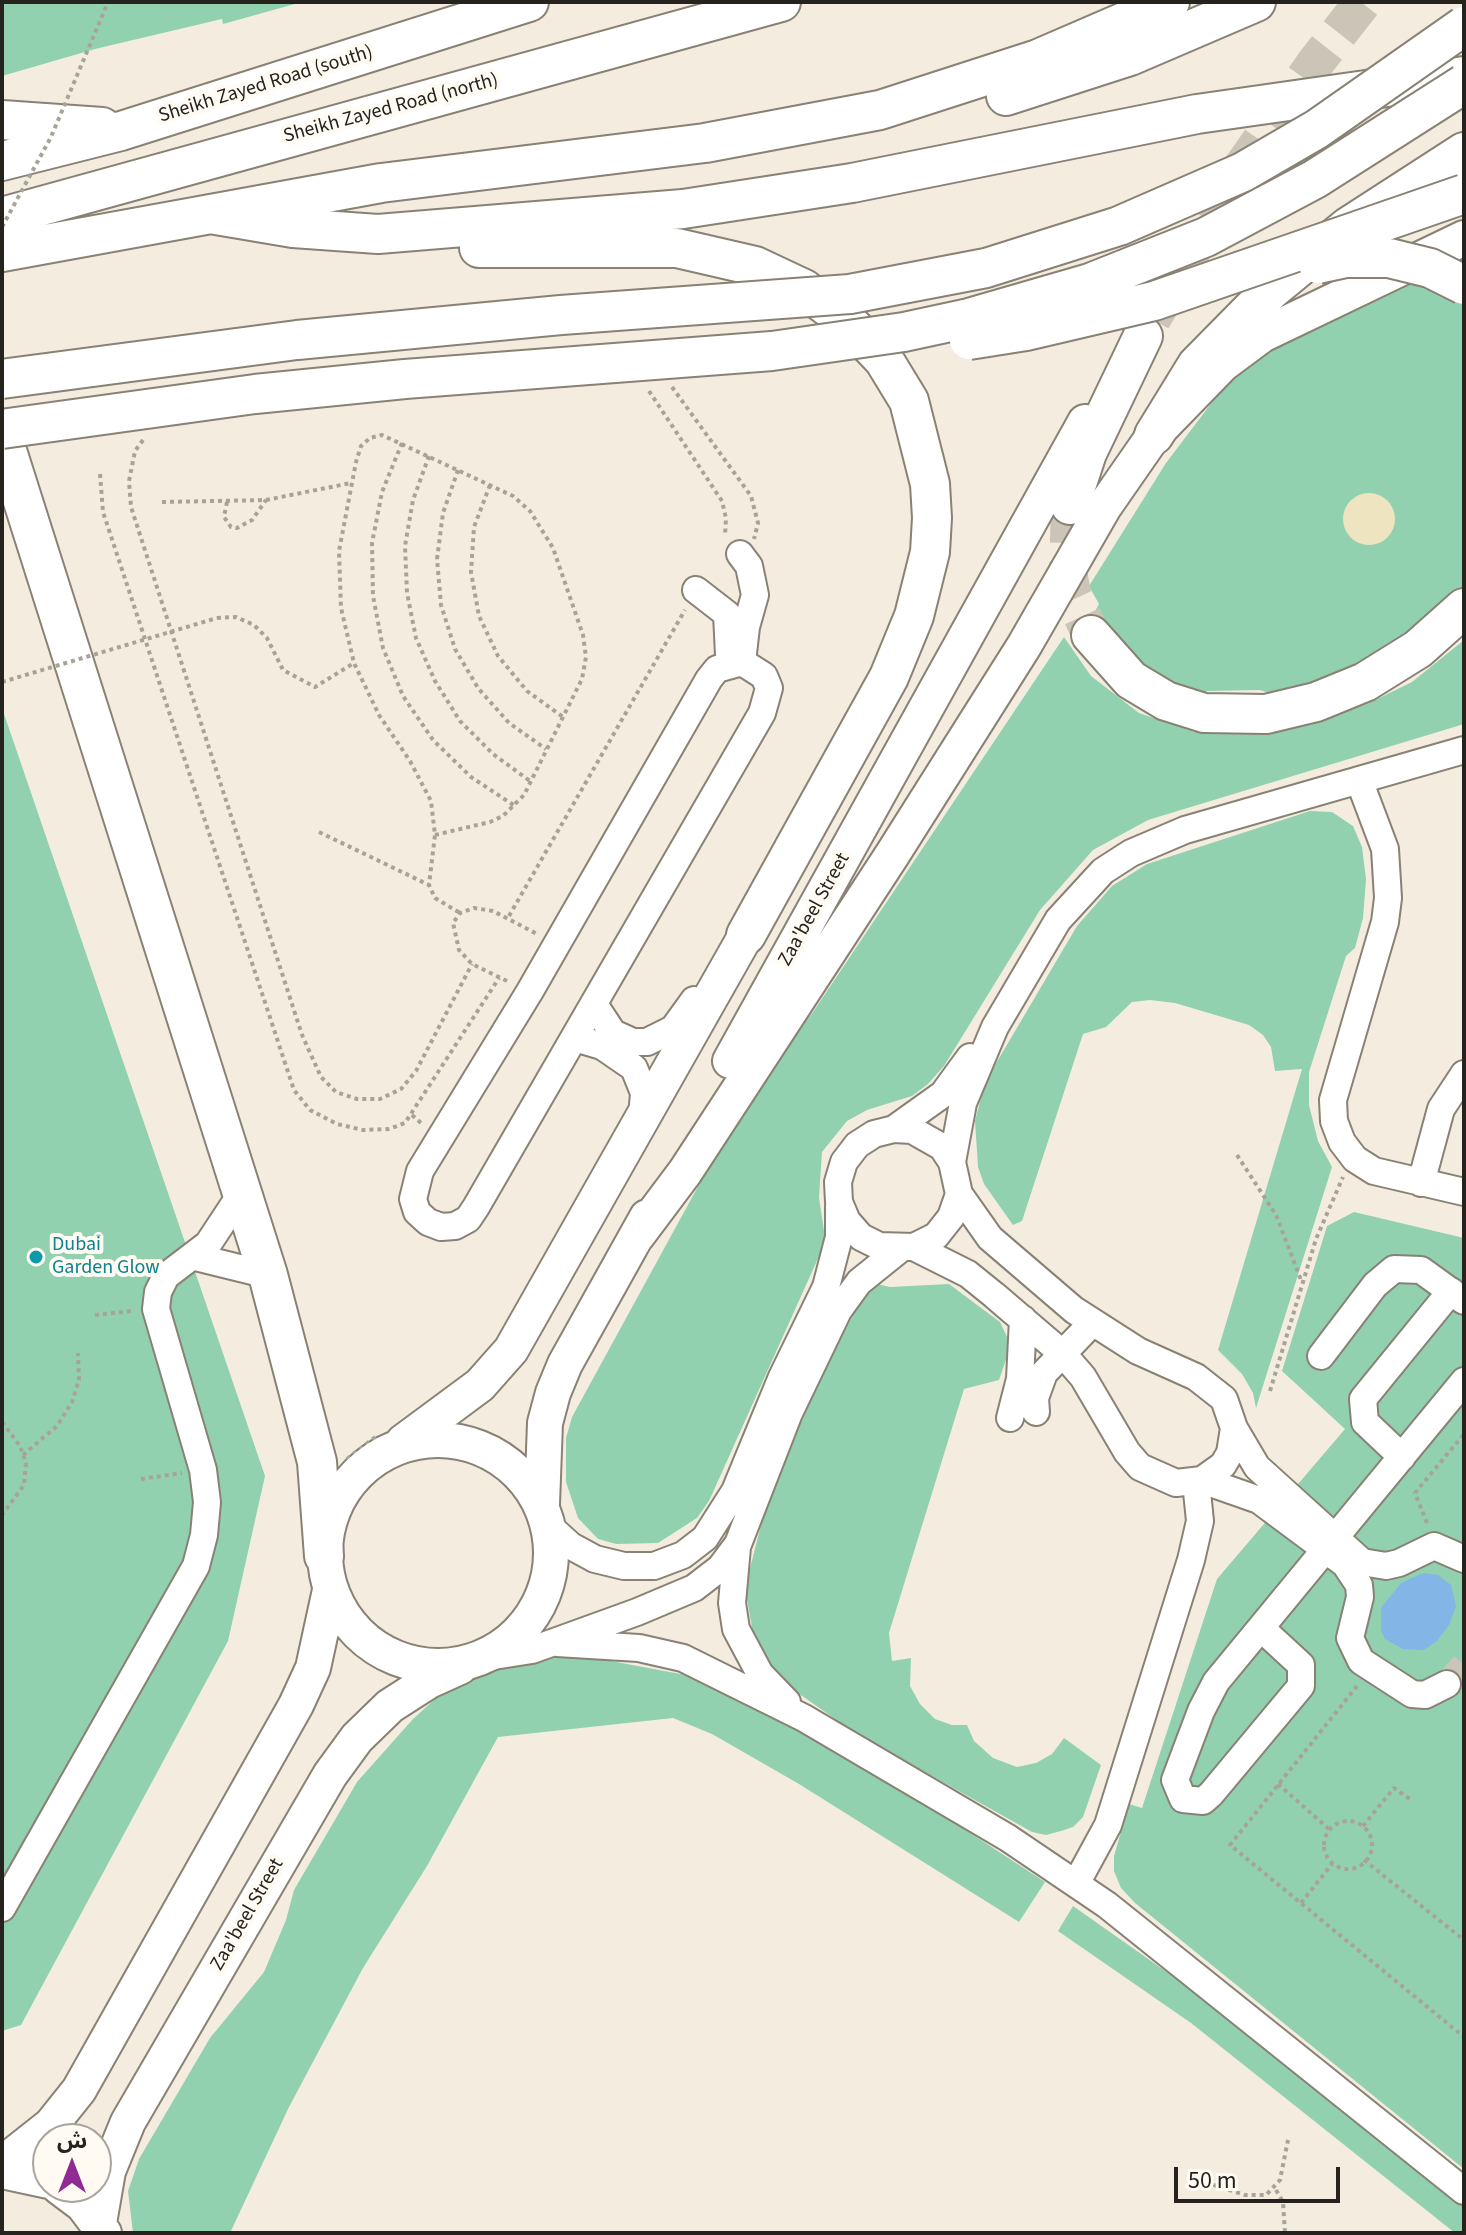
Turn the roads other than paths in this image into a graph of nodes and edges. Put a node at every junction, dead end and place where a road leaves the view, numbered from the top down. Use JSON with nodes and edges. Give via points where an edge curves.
{"nodes":[{"id":1,"x":529,"y":2,"type":"edge"},
{"id":2,"x":781,"y":2,"type":"edge"},
{"id":3,"x":1170,"y":2,"type":"edge"},
{"id":4,"x":1256,"y":2,"type":"edge"},
{"id":5,"x":1464,"y":26,"type":"edge"},
{"id":6,"x":1464,"y":51,"type":"edge"},
{"id":7,"x":1464,"y":76,"type":"edge"},
{"id":8,"x":1464,"y":84,"type":"edge"},
{"id":9,"x":880,"y":110,"type":"junction"},
{"id":10,"x":1197,"y":114,"type":"junction"},
{"id":11,"x":2,"y":120,"type":"edge"},
{"id":12,"x":121,"y":131,"type":"junction"},
{"id":13,"x":1464,"y":152,"type":"edge"},
{"id":14,"x":2,"y":161,"type":"edge"},
{"id":15,"x":1464,"y":194,"type":"edge"},
{"id":16,"x":210,"y":214,"type":"junction"},
{"id":17,"x":2,"y":217,"type":"edge"},
{"id":18,"x":378,"y":234,"type":"junction"},
{"id":19,"x":1464,"y":238,"type":"edge"},
{"id":20,"x":2,"y":252,"type":"edge"},
{"id":21,"x":1217,"y":282,"type":"junction"},
{"id":22,"x":1464,"y":285,"type":"edge"},
{"id":23,"x":1143,"y":336,"type":"joint"},
{"id":24,"x":839,"y":343,"type":"junction"},
{"id":25,"x":2,"y":379,"type":"edge"},
{"id":26,"x":1154,"y":435,"type":"junction"},
{"id":27,"x":5,"y":441,"type":"edge"},
{"id":28,"x":1070,"y":505,"type":"tunnel mouth"},
{"id":29,"x":732,"y":550,"type":"road end"},
{"id":30,"x":696,"y":590,"type":"road end"},
{"id":31,"x":1464,"y":608,"type":"edge"},
{"id":32,"x":1091,"y":635,"type":"tunnel mouth"},
{"id":33,"x":735,"y":662,"type":"junction"},
{"id":34,"x":1464,"y":750,"type":"edge"},
{"id":35,"x":1359,"y":780,"type":"junction"},
{"id":36,"x":746,"y":935,"type":"junction"},
{"id":37,"x":594,"y":1004,"type":"junction"},
{"id":38,"x":995,"y":1027,"type":"junction"},
{"id":39,"x":575,"y":1038,"type":"junction"},
{"id":40,"x":1464,"y":1074,"type":"edge"},
{"id":41,"x":640,"y":1127,"type":"junction"},
{"id":42,"x":894,"y":1129,"type":"junction"},
{"id":43,"x":952,"y":1162,"type":"junction"},
{"id":44,"x":1421,"y":1183,"type":"junction"},
{"id":45,"x":243,"y":1191,"type":"junction"},
{"id":46,"x":1464,"y":1192,"type":"edge"},
{"id":47,"x":959,"y":1194,"type":"junction"},
{"id":48,"x":839,"y":1202,"type":"junction"},
{"id":49,"x":637,"y":1236,"type":"junction"},
{"id":50,"x":907,"y":1248,"type":"junction"},
{"id":51,"x":195,"y":1257,"type":"junction"},
{"id":52,"x":268,"y":1275,"type":"junction"},
{"id":53,"x":1458,"y":1296,"type":"edge"},
{"id":54,"x":1023,"y":1319,"type":"junction"},
{"id":55,"x":1092,"y":1323,"type":"junction"},
{"id":56,"x":1063,"y":1354,"type":"junction"},
{"id":57,"x":1321,"y":1356,"type":"dead end"},
{"id":58,"x":1464,"y":1381,"type":"edge"},
{"id":59,"x":1036,"y":1412,"type":"dead end"},
{"id":60,"x":1010,"y":1418,"type":"dead end"},
{"id":61,"x":1234,"y":1428,"type":"junction"},
{"id":62,"x":388,"y":1440,"type":"junction"},
{"id":63,"x":1402,"y":1457,"type":"junction"},
{"id":64,"x":1199,"y":1481,"type":"junction"},
{"id":65,"x":1265,"y":1491,"type":"junction"},
{"id":66,"x":546,"y":1515,"type":"junction"},
{"id":67,"x":738,"y":1544,"type":"junction"},
{"id":68,"x":1331,"y":1544,"type":"junction"},
{"id":69,"x":1464,"y":1559,"type":"edge"},
{"id":70,"x":327,"y":1573,"type":"junction"},
{"id":71,"x":1262,"y":1629,"type":"junction"},
{"id":72,"x":557,"y":1643,"type":"junction"},
{"id":73,"x":476,"y":1660,"type":"junction"},
{"id":74,"x":1447,"y":1684,"type":"tunnel mouth"},
{"id":75,"x":804,"y":1718,"type":"junction"},
{"id":76,"x":1077,"y":1882,"type":"junction"},
{"id":77,"x":2,"y":1908,"type":"edge"},
{"id":78,"x":2,"y":2164,"type":"edge"},
{"id":79,"x":2,"y":2171,"type":"edge"},
{"id":80,"x":32,"y":2178,"type":"edge"},
{"id":81,"x":1464,"y":2191,"type":"edge"},
{"id":82,"x":80,"y":2203,"type":"edge"},
{"id":83,"x":102,"y":2228,"type":"edge"}],
"edges":[{"from":1,"to":12,"type":"highway","name":"Sheikh Zayed Road (south)"},
{"from":2,"to":17,"type":"highway","name":"Sheikh Zayed Road (north)"},
{"from":3,"to":9,"type":"highway","via":[[1025,64]]},
{"from":4,"to":9,"type":"highway","via":[[1170,42],[1019,92],[936,108]]},
{"from":5,"to":25,"type":"highway","bridge":true,"via":[[1317,129],[1243,172],[1119,226],[986,268],[804,299],[345,335]]},
{"from":6,"to":10,"type":"highway","via":[[1279,90]]},
{"from":7,"to":10,"type":"highway"},
{"from":8,"to":24,"type":"highway","bridge":true,"via":[[1302,187],[1149,261],[969,318]]},
{"from":9,"to":16,"type":"highway","via":[[705,143],[381,183]]},
{"from":10,"to":18,"type":"highway","via":[[740,201]]},
{"from":11,"to":12,"type":"highway"},
{"from":12,"to":14,"type":"highway","name":"Sheikh Zayed Road (south)"},
{"from":13,"to":26,"type":"highway","via":[[1348,227],[1271,290],[1197,365]]},
{"from":15,"to":21,"type":"highway","bridge":true},
{"from":16,"to":18,"type":"highway","via":[[293,228]]},
{"from":16,"to":20,"type":"highway"},
{"from":18,"to":36,"type":"highway","via":[[460,247],[677,248],[730,258],[780,276],[826,304],[866,339],[900,381],[920,433],[930,484],[930,552],[923,584],[889,677]]},
{"from":19,"to":26,"type":"main road","via":[[1262,335],[1223,364]]},
{"from":21,"to":22,"type":"highway","bridge":true,"via":[[1367,257],[1409,261]]},
{"from":21,"to":24,"type":"highway","bridge":true,"via":[[1091,317],[989,337]]},
{"from":23,"to":28,"type":"highway","via":[[1092,441]]},
{"from":23,"to":49,"type":"main road","name":"Zaa'beel Street","via":[[1119,364],[1085,422]]},
{"from":24,"to":27,"type":"highway","bridge":true,"via":[[360,383]]},
{"from":26,"to":49,"type":"main road","via":[[1104,507],[1010,669],[892,855],[685,1172]]},
{"from":27,"to":45,"type":"highway"},
{"from":29,"to":33,"type":"street","via":[[754,580],[755,595]]},
{"from":30,"to":33,"type":"street","via":[[727,614]]},
{"from":31,"to":32,"type":"highway","via":[[1389,669],[1316,702],[1245,715],[1185,708],[1131,680]]},
{"from":33,"to":37,"type":"street","via":[[764,676],[768,701]]},
{"from":33,"to":39,"type":"street","via":[[709,679],[414,1185],[417,1212],[428,1222],[455,1226],[468,1219]]},
{"from":34,"to":35,"type":"street"},
{"from":35,"to":38,"type":"street","via":[[1161,839],[1103,871],[1058,920]]},
{"from":35,"to":44,"type":"street","via":[[1385,849],[1388,898],[1333,1100],[1334,1121],[1355,1159],[1374,1171]]},
{"from":36,"to":37,"type":"street","via":[[682,1019],[661,1037],[647,1042],[622,1039],[605,1025]]},
{"from":36,"to":41,"type":"main road"},
{"from":37,"to":39,"type":"street"},
{"from":38,"to":42,"type":"street","via":[[943,1094]]},
{"from":38,"to":43,"type":"street","via":[[963,1103]]},
{"from":39,"to":41,"type":"street","via":[[602,1046],[634,1068],[644,1093]]},
{"from":40,"to":44,"type":"street","via":[[1441,1109]]},
{"from":41,"to":62,"type":"main road","via":[[511,1350],[480,1385]]},
{"from":42,"to":43,"type":"street","via":[[928,1137]]},
{"from":42,"to":48,"type":"street","via":[[857,1145],[844,1162]]},
{"from":43,"to":47,"type":"street"},
{"from":44,"to":46,"type":"street"},
{"from":45,"to":51,"type":"street"},
{"from":45,"to":52,"type":"highway"},
{"from":47,"to":50,"type":"street","via":[[951,1217],[936,1236]]},
{"from":47,"to":55,"type":"street","via":[[1009,1257]]},
{"from":48,"to":50,"type":"street","via":[[861,1237],[879,1246]]},
{"from":48,"to":66,"type":"street","via":[[838,1245],[826,1287],[735,1491],[705,1538],[683,1555],[654,1566],[624,1566],[571,1546]]},
{"from":49,"to":66,"type":"main road","name":"Zaa'beel Street","via":[[553,1393],[544,1438]]},
{"from":50,"to":54,"type":"street","via":[[968,1274]]},
{"from":50,"to":67,"type":"street","via":[[859,1282],[838,1311],[789,1413]]},
{"from":51,"to":52,"type":"street"},
{"from":51,"to":77,"type":"street","via":[[166,1276],[156,1309],[203,1470],[207,1502],[196,1566]]},
{"from":52,"to":70,"type":"highway","via":[[317,1462]]},
{"from":53,"to":57,"type":"street","via":[[1421,1270],[1394,1269],[1375,1285]]},
{"from":53,"to":63,"type":"street","via":[[1363,1399],[1365,1422]]},
{"from":54,"to":56,"type":"street"},
{"from":54,"to":60,"type":"street","via":[[1020,1379]]},
{"from":55,"to":56,"type":"street"},
{"from":55,"to":61,"type":"street","via":[[1212,1387],[1224,1399]]},
{"from":56,"to":59,"type":"street","via":[[1038,1385]]},
{"from":56,"to":64,"type":"street","via":[[1140,1467],[1176,1483]]},
{"from":58,"to":63,"type":"street"},
{"from":61,"to":64,"type":"street","via":[[1223,1465]]},
{"from":61,"to":65,"type":"street"},
{"from":62,"to":66,"type":"main road","via":[[463,1441],[522,1475]]},
{"from":62,"to":70,"type":"main road","via":[[342,1490],[328,1522]]},
{"from":63,"to":68,"type":"street"},
{"from":64,"to":65,"type":"street"},
{"from":64,"to":76,"type":"street","via":[[1194,1550],[1108,1825]]},
{"from":65,"to":68,"type":"street"},
{"from":66,"to":73,"type":"main road","via":[[553,1559],[531,1619],[509,1643]]},
{"from":67,"to":72,"type":"street","via":[[720,1568],[694,1588]]},
{"from":67,"to":75,"type":"street","via":[[732,1603],[736,1629],[760,1674]]},
{"from":68,"to":69,"type":"street","via":[[1362,1562],[1386,1566],[1434,1546]]},
{"from":68,"to":71,"type":"street"},
{"from":68,"to":74,"type":"street","via":[[1359,1585],[1350,1638],[1361,1661],[1412,1694],[1425,1695]]},
{"from":70,"to":73,"type":"main road","via":[[346,1621],[371,1645],[436,1667]]},
{"from":70,"to":78,"type":"main road","via":[[313,1668],[296,1705],[79,2090],[51,2125]]},
{"from":71,"to":71,"type":"street","via":[[1207,1696],[1175,1780],[1183,1799],[1203,1801],[1211,1794],[1301,1686],[1301,1665]]},
{"from":72,"to":73,"type":"street"},
{"from":72,"to":75,"type":"street","via":[[639,1648],[683,1658]]},
{"from":73,"to":83,"type":"main road","name":"Zaa'beel Street","via":[[390,1706],[330,1775],[128,2122],[108,2171]]},
{"from":75,"to":76,"type":"street"},
{"from":76,"to":81,"type":"street"},
{"from":79,"to":80,"type":"main road"},
{"from":82,"to":83,"type":"main road"}]}
